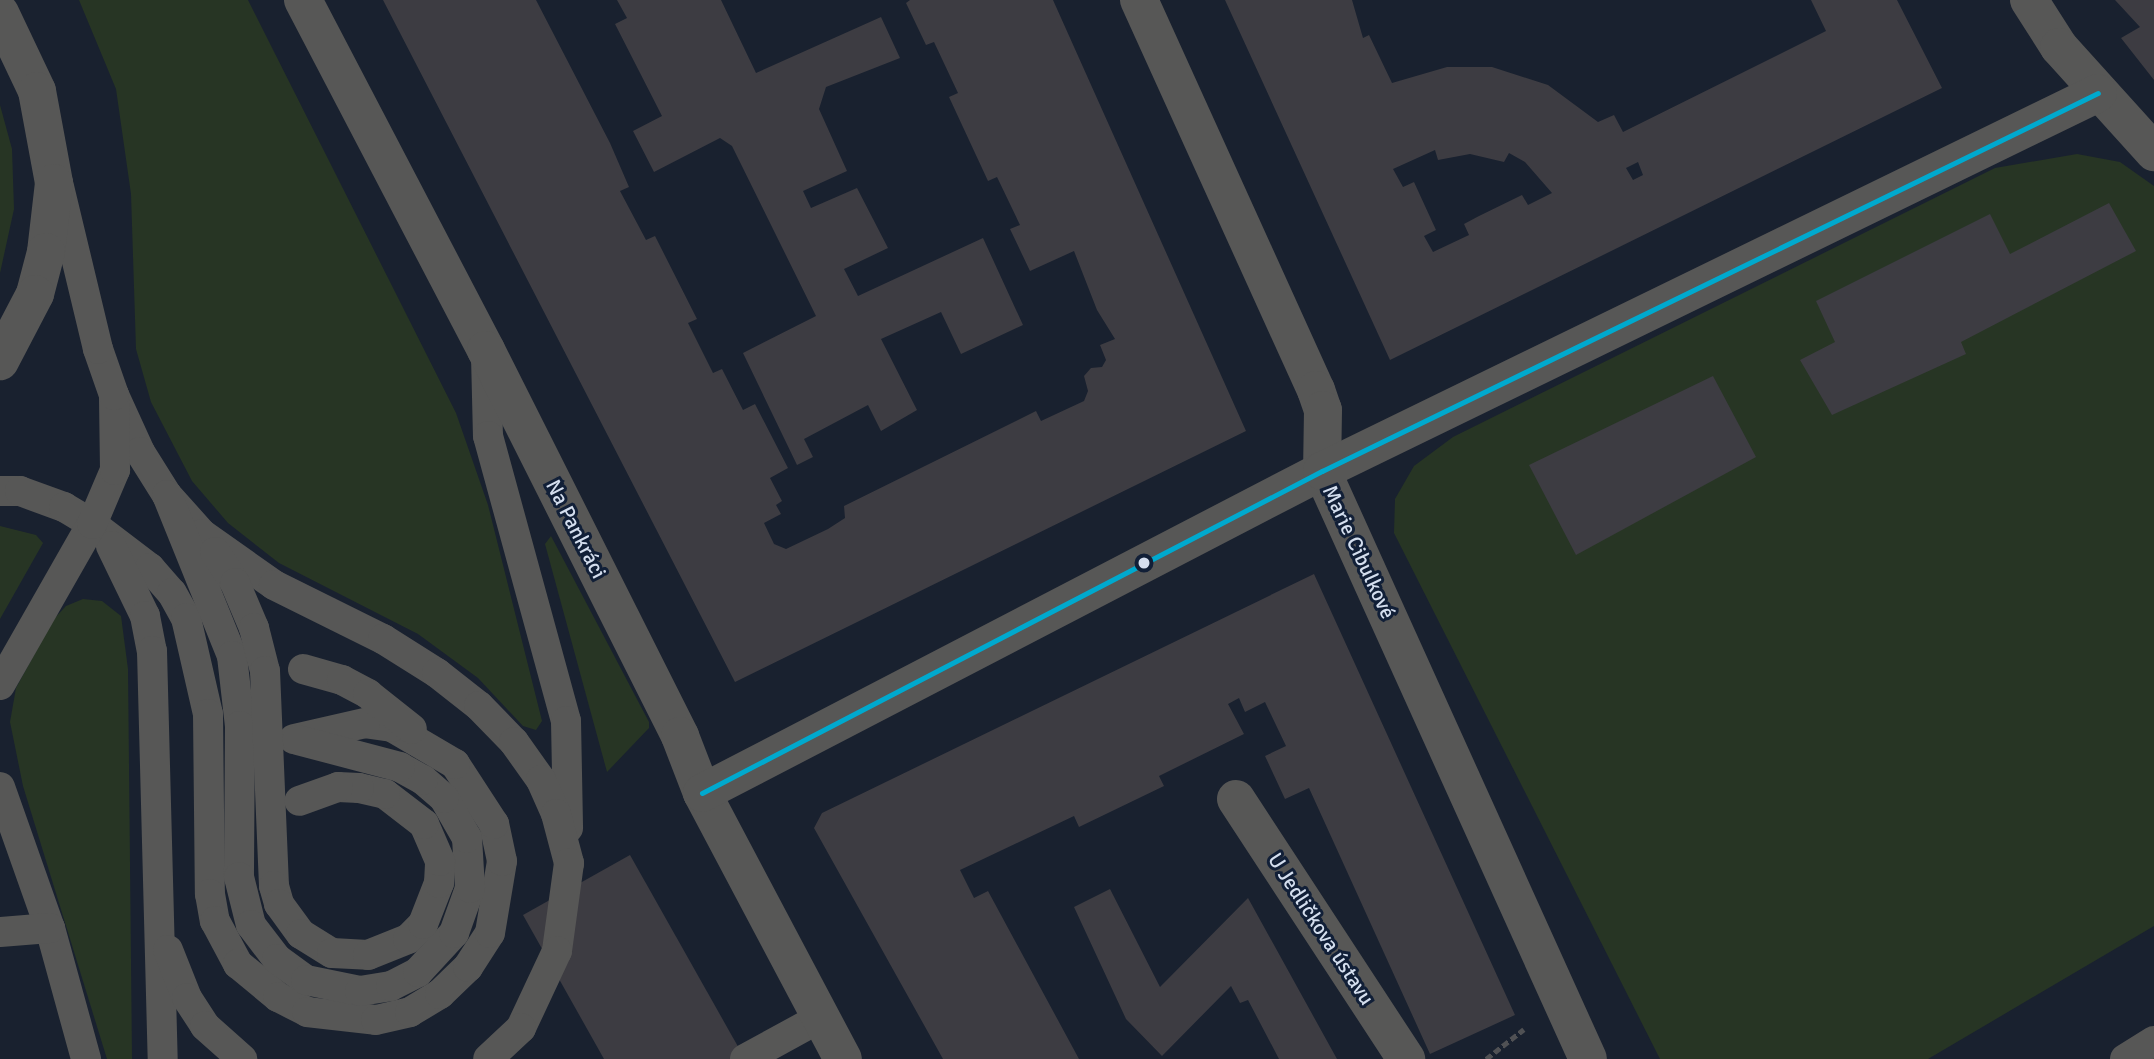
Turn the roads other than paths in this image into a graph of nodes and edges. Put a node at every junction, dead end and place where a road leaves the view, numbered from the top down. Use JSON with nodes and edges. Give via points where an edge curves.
{"nodes":[{"id":1,"x":303,"y":0,"type":"edge"},
{"id":2,"x":1139,"y":0,"type":"edge"},
{"id":3,"x":2029,"y":0,"type":"edge"},
{"id":4,"x":2,"y":14,"type":"edge"},
{"id":5,"x":2098,"y":93,"type":"junction"},
{"id":6,"x":51,"y":148,"type":"junction"},
{"id":7,"x":2154,"y":152,"type":"edge"},
{"id":8,"x":486,"y":350,"type":"junction"},
{"id":9,"x":0,"y":361,"type":"edge"},
{"id":10,"x":114,"y":396,"type":"junction"},
{"id":11,"x":1322,"y":471,"type":"junction"},
{"id":12,"x":0,"y":491,"type":"edge"},
{"id":13,"x":167,"y":495,"type":"junction"},
{"id":14,"x":92,"y":524,"type":"junction"},
{"id":15,"x":202,"y":534,"type":"junction"},
{"id":16,"x":240,"y":631,"type":"junction"},
{"id":17,"x":303,"y":670,"type":"dead end"},
{"id":18,"x":0,"y":685,"type":"edge"},
{"id":19,"x":455,"y":764,"type":"junction"},
{"id":20,"x":0,"y":787,"type":"edge"},
{"id":21,"x":702,"y":793,"type":"junction"},
{"id":22,"x":1236,"y":799,"type":"dead end"},
{"id":23,"x":299,"y":801,"type":"dead end"},
{"id":24,"x":569,"y":863,"type":"junction"},
{"id":25,"x":160,"y":927,"type":"junction"},
{"id":26,"x":50,"y":928,"type":"junction"},
{"id":27,"x":0,"y":932,"type":"edge"},
{"id":28,"x":820,"y":1018,"type":"junction"},
{"id":29,"x":521,"y":1028,"type":"junction"},
{"id":30,"x":2154,"y":1041,"type":"edge"},
{"id":31,"x":86,"y":1059,"type":"edge"},
{"id":32,"x":163,"y":1059,"type":"edge"},
{"id":33,"x":242,"y":1059,"type":"edge"},
{"id":34,"x":488,"y":1059,"type":"edge"},
{"id":35,"x":518,"y":1059,"type":"edge"},
{"id":36,"x":745,"y":1059,"type":"edge"},
{"id":37,"x":843,"y":1059,"type":"edge"},
{"id":38,"x":1406,"y":1059,"type":"edge"},
{"id":39,"x":1588,"y":1059,"type":"edge"},
{"id":40,"x":2125,"y":1059,"type":"edge"}],
"edges":[{"from":1,"to":8,"type":"street","name":"Na Pankráci"},
{"from":2,"to":11,"type":"street","name":"Marie Cibulkové","via":[[1316,390],[1323,410]]},
{"from":3,"to":5,"type":"street","via":[[2059,47]]},
{"from":4,"to":6,"type":"street","via":[[37,91]]},
{"from":5,"to":7,"type":"street"},
{"from":5,"to":11,"type":"street"},
{"from":6,"to":9,"type":"street","via":[[54,183],[46,253],[35,294]]},
{"from":6,"to":10,"type":"lane","via":[[98,349]]},
{"from":8,"to":21,"type":"street","name":"Na Pankráci","via":[[680,736]]},
{"from":8,"to":24,"type":"lane","via":[[488,436],[566,721]]},
{"from":10,"to":13,"type":"lane","via":[[140,452]]},
{"from":10,"to":14,"type":"lane","via":[[115,470]]},
{"from":11,"to":21,"type":"street"},
{"from":11,"to":39,"type":"street","name":"Marie Cibulkové"},
{"from":12,"to":14,"type":"lane","via":[[20,491],[64,507]]},
{"from":13,"to":15,"type":"lane"},
{"from":13,"to":16,"type":"lane"},
{"from":14,"to":18,"type":"lane"},
{"from":14,"to":19,"type":"lane","via":[[150,568],[172,593],[194,642],[208,714],[210,894],[225,944],[258,982],[307,1012],[376,1020],[410,1012],[440,994],[468,967],[490,933],[502,860],[494,824]]},
{"from":14,"to":25,"type":"lane","via":[[116,552],[132,584],[152,651]]},
{"from":15,"to":16,"type":"lane","via":[[235,583]]},
{"from":15,"to":24,"type":"lane","via":[[274,585],[426,666],[479,706],[514,742],[541,780]]},
{"from":16,"to":19,"type":"lane","via":[[241,890],[251,925],[277,959],[306,980],[360,991],[391,986],[418,972],[454,933],[470,888],[467,838],[458,818],[423,780],[400,767],[294,739],[365,723],[392,727]]},
{"from":16,"to":23,"type":"lane","via":[[269,699],[274,886],[289,922],[332,953],[368,955],[389,949],[423,924],[434,904],[440,861],[424,824],[385,794],[338,788]]},
{"from":17,"to":19,"type":"lane","via":[[342,680],[368,694]]},
{"from":20,"to":26,"type":"lane"},
{"from":21,"to":28,"type":"street","name":"Na Pankráci"},
{"from":22,"to":38,"type":"street","name":"U Jedličkova ústavu"},
{"from":24,"to":29,"type":"lane","via":[[557,950]]},
{"from":25,"to":32,"type":"lane"},
{"from":25,"to":33,"type":"lane","via":[[187,998],[205,1026]]},
{"from":26,"to":27,"type":"lane"},
{"from":26,"to":31,"type":"lane"},
{"from":28,"to":36,"type":"lane"},
{"from":28,"to":37,"type":"street","name":"Na Pankráci"},
{"from":29,"to":34,"type":"lane"},
{"from":29,"to":35,"type":"lane"},
{"from":30,"to":40,"type":"lane"}]}
